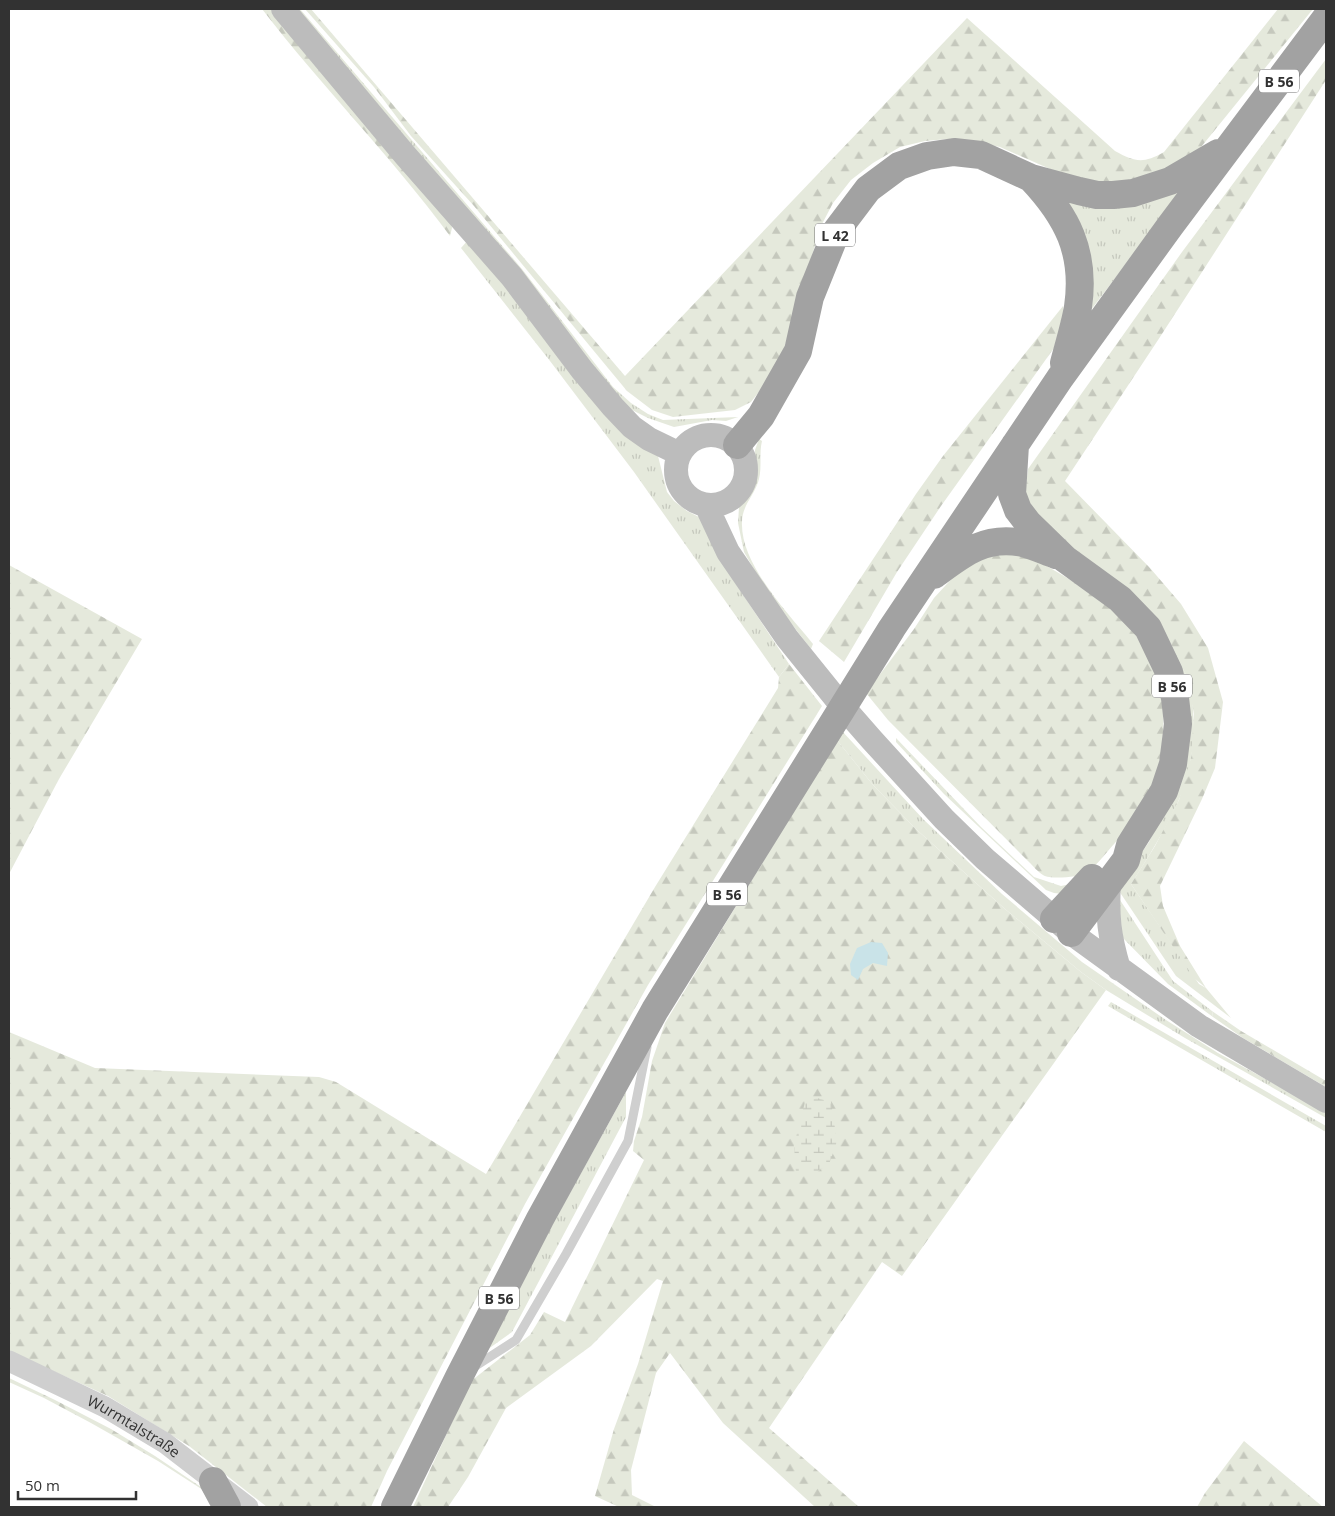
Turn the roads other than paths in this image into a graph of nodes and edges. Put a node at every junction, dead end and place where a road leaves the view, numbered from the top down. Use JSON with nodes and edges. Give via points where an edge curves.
{"nodes":[{"id":1,"x":283,"y":9,"type":"edge"},
{"id":2,"x":1326,"y":18,"type":"edge"},
{"id":3,"x":1232,"y":144,"type":"junction"},
{"id":4,"x":1031,"y":178,"type":"junction"},
{"id":5,"x":1060,"y":378,"type":"junction"},
{"id":6,"x":1015,"y":444,"type":"junction"},
{"id":7,"x":736,"y":445,"type":"junction"},
{"id":8,"x":680,"y":454,"type":"junction"},
{"id":9,"x":729,"y":500,"type":"junction"},
{"id":10,"x":706,"y":505,"type":"junction"},
{"id":11,"x":1065,"y":558,"type":"junction"},
{"id":12,"x":744,"y":575,"type":"junction"},
{"id":13,"x":917,"y":588,"type":"junction"},
{"id":14,"x":1130,"y":846,"type":"junction"},
{"id":15,"x":1109,"y":882,"type":"junction"},
{"id":16,"x":1062,"y":926,"type":"junction"},
{"id":17,"x":1119,"y":969,"type":"junction"},
{"id":18,"x":655,"y":1010,"type":"junction"},
{"id":19,"x":1326,"y":1101,"type":"edge"},
{"id":20,"x":9,"y":1361,"type":"edge"},
{"id":21,"x":459,"y":1377,"type":"junction"},
{"id":22,"x":213,"y":1480,"type":"junction"},
{"id":23,"x":227,"y":1507,"type":"edge"},
{"id":24,"x":248,"y":1507,"type":"edge"},
{"id":25,"x":395,"y":1507,"type":"edge"}],
"edges":[{"from":1,"to":8,"type":"main road","via":[[512,277],[613,407],[649,439]]},
{"from":2,"to":3,"type":"highway","number":"B 56"},
{"from":3,"to":4,"type":"highway","via":[[1170,181],[1133,193],[1097,195]]},
{"from":3,"to":5,"type":"highway","number":"B 56"},
{"from":4,"to":5,"type":"highway","via":[[1062,216],[1074,242],[1078,264],[1078,308]]},
{"from":4,"to":7,"type":"highway","number":"L 42","via":[[981,155],[954,152],[927,156],[899,166],[868,189],[837,230],[810,297],[798,351],[761,416]]},
{"from":5,"to":6,"type":"highway","number":"B 56"},
{"from":6,"to":11,"type":"highway","number":"B 56","via":[[1012,494],[1018,510]]},
{"from":6,"to":13,"type":"highway","number":"B 56"},
{"from":7,"to":8,"type":"main road","via":[[722,437],[706,435],[695,438]]},
{"from":7,"to":9,"type":"main road","via":[[744,458],[746,472],[742,488]]},
{"from":8,"to":10,"type":"main road","via":[[676,464],[680,487],[686,495]]},
{"from":9,"to":10,"type":"main road","via":[[718,505]]},
{"from":9,"to":12,"type":"main road"},
{"from":10,"to":12,"type":"main road","via":[[728,552]]},
{"from":11,"to":13,"type":"highway","number":"B 56","via":[[1023,543],[1003,541],[979,545],[961,554]]},
{"from":11,"to":14,"type":"highway","number":"B 56","via":[[1120,599],[1148,628],[1169,672],[1176,698],[1178,724],[1174,764],[1164,791]]},
{"from":12,"to":16,"type":"main road","via":[[787,638],[872,740],[985,859]]},
{"from":13,"to":18,"type":"highway","number":"B 56"},
{"from":14,"to":15,"type":"highway","number":"B 56","via":[[1126,860]]},
{"from":14,"to":16,"type":"highway","number":"B 56","via":[[1117,849]]},
{"from":15,"to":16,"type":"highway","number":"B 56"},
{"from":15,"to":17,"type":"main road","via":[[1108,924]]},
{"from":16,"to":17,"type":"main road"},
{"from":17,"to":19,"type":"main road","via":[[1199,1026]]},
{"from":18,"to":21,"type":"highway","number":"B 56","via":[[540,1219]]},
{"from":18,"to":21,"type":"lane","via":[[628,1141],[516,1340]]},
{"from":20,"to":22,"type":"street","name":"Wurmtalstraße","via":[[131,1422]]},
{"from":21,"to":25,"type":"highway","number":"B 56"},
{"from":22,"to":23,"type":"highway"},
{"from":22,"to":24,"type":"street","name":"Wurmtalstraße"}]}
